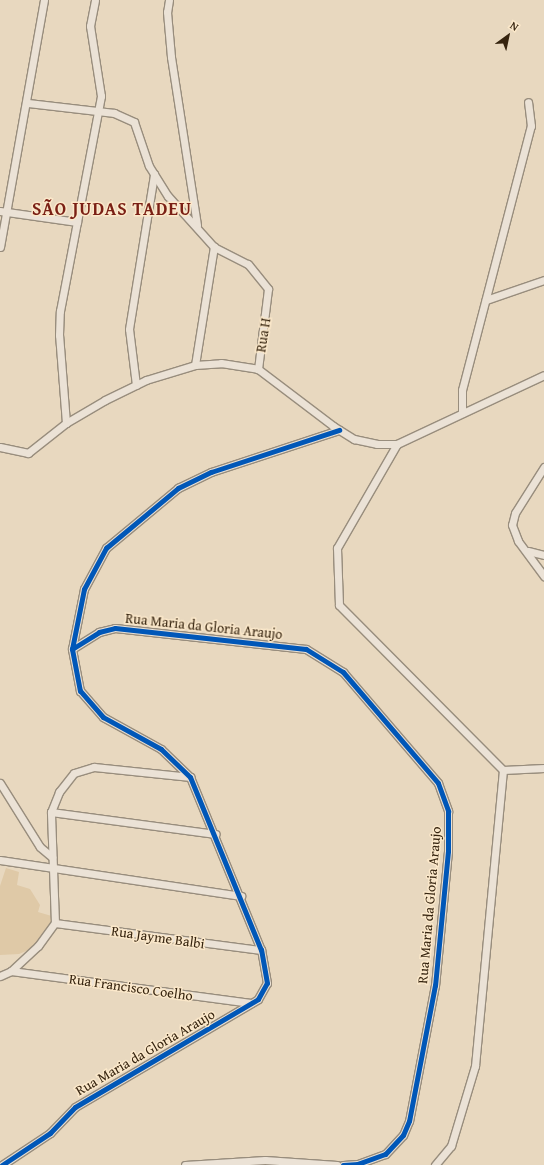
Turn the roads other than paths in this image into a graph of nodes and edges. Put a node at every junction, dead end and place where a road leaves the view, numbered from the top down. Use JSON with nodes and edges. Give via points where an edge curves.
{"nodes":[{"id":1,"x":44,"y":0,"type":"edge"},
{"id":2,"x":95,"y":0,"type":"edge"},
{"id":3,"x":169,"y":0,"type":"edge"},
{"id":4,"x":528,"y":102,"type":"dead end"},
{"id":5,"x":28,"y":103,"type":"junction"},
{"id":6,"x":98,"y":111,"type":"junction"},
{"id":7,"x":154,"y":174,"type":"junction"},
{"id":8,"x":2,"y":211,"type":"edge"},
{"id":9,"x":77,"y":222,"type":"junction"},
{"id":10,"x":197,"y":225,"type":"junction"},
{"id":11,"x":214,"y":246,"type":"junction"},
{"id":12,"x":0,"y":247,"type":"edge"},
{"id":13,"x":544,"y":280,"type":"edge"},
{"id":14,"x":486,"y":300,"type":"junction"},
{"id":15,"x":195,"y":365,"type":"junction"},
{"id":16,"x":258,"y":369,"type":"junction"},
{"id":17,"x":544,"y":375,"type":"edge"},
{"id":18,"x":136,"y":385,"type":"junction"},
{"id":19,"x":462,"y":413,"type":"junction"},
{"id":20,"x":66,"y":423,"type":"junction"},
{"id":21,"x":340,"y":430,"type":"junction"},
{"id":22,"x":396,"y":444,"type":"junction"},
{"id":23,"x":0,"y":448,"type":"edge"},
{"id":24,"x":544,"y":467,"type":"edge"},
{"id":25,"x":528,"y":551,"type":"junction"},
{"id":26,"x":544,"y":555,"type":"edge"},
{"id":27,"x":544,"y":576,"type":"edge"},
{"id":28,"x":72,"y":649,"type":"junction"},
{"id":29,"x":544,"y":768,"type":"edge"},
{"id":30,"x":503,"y":770,"type":"junction"},
{"id":31,"x":190,"y":777,"type":"junction"},
{"id":32,"x":0,"y":783,"type":"edge"},
{"id":33,"x":51,"y":812,"type":"junction"},
{"id":34,"x":216,"y":834,"type":"junction"},
{"id":35,"x":52,"y":857,"type":"junction"},
{"id":36,"x":0,"y":860,"type":"edge"},
{"id":37,"x":52,"y":869,"type":"junction"},
{"id":38,"x":241,"y":896,"type":"junction"},
{"id":39,"x":55,"y":923,"type":"junction"},
{"id":40,"x":262,"y":950,"type":"junction"},
{"id":41,"x":11,"y":972,"type":"junction"},
{"id":42,"x":0,"y":976,"type":"edge"},
{"id":43,"x":251,"y":1003,"type":"junction"},
{"id":44,"x":2,"y":1165,"type":"edge"},
{"id":45,"x":185,"y":1165,"type":"edge"},
{"id":46,"x":337,"y":1165,"type":"edge"},
{"id":47,"x":343,"y":1165,"type":"edge"},
{"id":48,"x":435,"y":1165,"type":"edge"}],
"edges":[{"from":1,"to":5,"type":"street"},
{"from":2,"to":6,"type":"street","via":[[90,26],[93,61],[100,80]]},
{"from":3,"to":10,"type":"street","via":[[167,12],[171,57]]},
{"from":4,"to":14,"type":"street","via":[[531,126]]},
{"from":5,"to":6,"type":"street"},
{"from":5,"to":8,"type":"street"},
{"from":6,"to":7,"type":"street","via":[[114,112],[134,122]]},
{"from":6,"to":9,"type":"street"},
{"from":7,"to":10,"type":"street","via":[[168,196]]},
{"from":7,"to":18,"type":"street","via":[[129,329]]},
{"from":8,"to":9,"type":"street"},
{"from":8,"to":12,"type":"street"},
{"from":9,"to":20,"type":"street","via":[[59,335]]},
{"from":10,"to":11,"type":"street"},
{"from":11,"to":15,"type":"street"},
{"from":11,"to":16,"type":"street","name":"Rua H","via":[[254,270],[268,288],[269,302]]},
{"from":13,"to":14,"type":"street"},
{"from":14,"to":19,"type":"street","via":[[462,390]]},
{"from":15,"to":16,"type":"street","via":[[221,363]]},
{"from":15,"to":18,"type":"street"},
{"from":16,"to":21,"type":"street"},
{"from":17,"to":19,"type":"street"},
{"from":18,"to":20,"type":"street"},
{"from":19,"to":22,"type":"street"},
{"from":20,"to":23,"type":"street","via":[[28,453]]},
{"from":21,"to":22,"type":"street","via":[[362,441]]},
{"from":21,"to":28,"type":"street","via":[[211,472],[178,488],[145,514],[106,548],[93,569],[84,589]]},
{"from":22,"to":30,"type":"street","via":[[337,548],[339,605]]},
{"from":24,"to":25,"type":"street","via":[[515,513],[512,525],[518,541]]},
{"from":25,"to":26,"type":"street"},
{"from":25,"to":27,"type":"street"},
{"from":28,"to":31,"type":"street","name":"Rua Maria da Gloria Araujo","via":[[80,691],[90,707],[161,749]]},
{"from":28,"to":47,"type":"street","name":"Rua Maria da Gloria Araujo","via":[[99,632],[115,628],[306,649],[343,672],[438,783],[448,811],[448,851],[435,985],[409,1121],[403,1135],[385,1154],[358,1164]]},
{"from":29,"to":30,"type":"street"},
{"from":30,"to":48,"type":"street","via":[[475,1066],[450,1146]]},
{"from":31,"to":33,"type":"street","via":[[86,768],[65,782]]},
{"from":31,"to":34,"type":"street","name":"Rua Maria da Gloria Araujo"},
{"from":32,"to":35,"type":"street","via":[[40,847]]},
{"from":33,"to":34,"type":"street"},
{"from":33,"to":35,"type":"street"},
{"from":34,"to":38,"type":"street","name":"Rua Maria da Gloria Araujo"},
{"from":35,"to":37,"type":"street"},
{"from":36,"to":37,"type":"street"},
{"from":37,"to":38,"type":"street"},
{"from":37,"to":39,"type":"street"},
{"from":38,"to":40,"type":"street","name":"Rua Maria da Gloria Araujo"},
{"from":39,"to":40,"type":"street","name":"Rua Jayme Balbi"},
{"from":39,"to":41,"type":"street","via":[[38,946]]},
{"from":40,"to":43,"type":"street","name":"Rua Maria da Gloria Araujo","via":[[267,983],[264,991]]},
{"from":41,"to":42,"type":"street"},
{"from":41,"to":43,"type":"street","name":"Rua Francisco Coelho"},
{"from":43,"to":44,"type":"street","name":"Rua Maria da Gloria Araujo","via":[[76,1106],[50,1133]]},
{"from":45,"to":46,"type":"street","via":[[265,1160]]}]}
